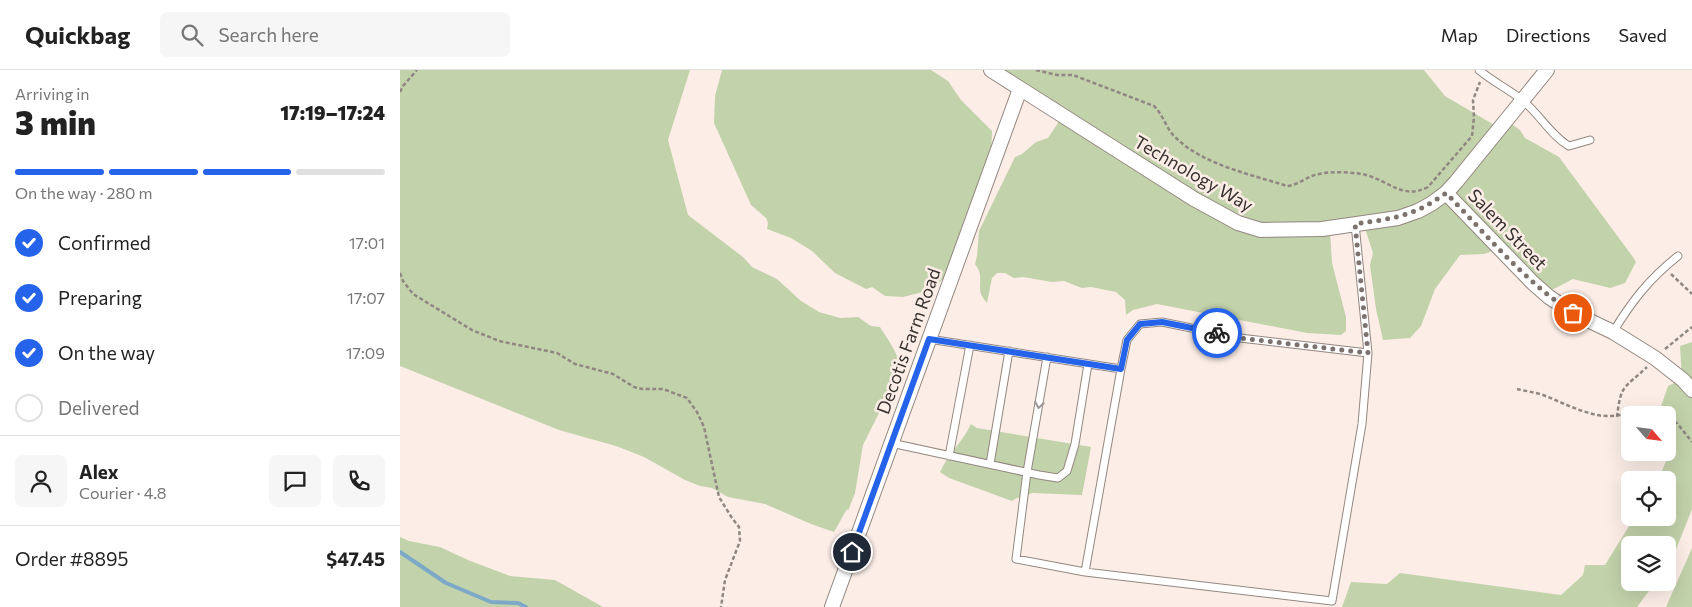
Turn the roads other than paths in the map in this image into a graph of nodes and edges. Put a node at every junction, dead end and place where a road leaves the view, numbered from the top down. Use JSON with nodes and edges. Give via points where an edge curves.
{"nodes":[{"id":1,"x":991,"y":70,"type":"edge"},
{"id":2,"x":1546,"y":70,"type":"edge"},
{"id":3,"x":1481,"y":72,"type":"edge"},
{"id":4,"x":1020,"y":88,"type":"junction"},
{"id":5,"x":1522,"y":100,"type":"junction"},
{"id":6,"x":1590,"y":140,"type":"dead end"},
{"id":7,"x":1446,"y":193,"type":"junction"},
{"id":8,"x":1355,"y":224,"type":"junction"},
{"id":9,"x":1678,"y":256,"type":"dead end"},
{"id":10,"x":1613,"y":332,"type":"junction"},
{"id":11,"x":929,"y":339,"type":"junction"},
{"id":12,"x":970,"y":345,"type":"junction"},
{"id":13,"x":1009,"y":351,"type":"junction"},
{"id":14,"x":1368,"y":353,"type":"junction"},
{"id":15,"x":1047,"y":357,"type":"junction"},
{"id":16,"x":1088,"y":364,"type":"junction"},
{"id":17,"x":1121,"y":369,"type":"junction"},
{"id":18,"x":1692,"y":390,"type":"edge"},
{"id":19,"x":891,"y":443,"type":"junction"},
{"id":20,"x":949,"y":456,"type":"junction"},
{"id":21,"x":990,"y":464,"type":"junction"},
{"id":22,"x":1027,"y":472,"type":"junction"},
{"id":23,"x":1085,"y":572,"type":"junction"},
{"id":24,"x":832,"y":607,"type":"edge"}],
"edges":[{"from":1,"to":4,"type":"street","name":"Technology Way"},
{"from":2,"to":5,"type":"street","name":"Technology Way"},
{"from":3,"to":5,"type":"lane"},
{"from":4,"to":8,"type":"street","name":"Technology Way","via":[[1194,199],[1244,225],[1261,230],[1322,229]]},
{"from":4,"to":11,"type":"street","name":"Decotis Farm Road"},
{"from":5,"to":6,"type":"lane","via":[[1560,141],[1569,146]]},
{"from":5,"to":7,"type":"street","name":"Technology Way"},
{"from":7,"to":8,"type":"street","name":"Technology Way","via":[[1418,211],[1398,218]]},
{"from":7,"to":10,"type":"street","name":"Salem Street","via":[[1549,298]]},
{"from":8,"to":14,"type":"lane"},
{"from":9,"to":10,"type":"lane","via":[[1638,293]]},
{"from":10,"to":18,"type":"street","name":"Salem Street","via":[[1656,358]]},
{"from":11,"to":12,"type":"lane"},
{"from":11,"to":19,"type":"street","name":"Decotis Farm Road"},
{"from":12,"to":13,"type":"lane"},
{"from":12,"to":20,"type":"lane"},
{"from":13,"to":15,"type":"lane"},
{"from":13,"to":21,"type":"lane"},
{"from":14,"to":17,"type":"lane","via":[[1240,338],[1162,322],[1140,324],[1127,340]]},
{"from":14,"to":23,"type":"lane","via":[[1362,424],[1332,601]]},
{"from":15,"to":16,"type":"lane"},
{"from":15,"to":22,"type":"lane","one_way":true},
{"from":16,"to":17,"type":"lane"},
{"from":16,"to":22,"type":"lane","via":[[1075,444],[1067,471],[1058,478]]},
{"from":17,"to":23,"type":"lane"},
{"from":19,"to":20,"type":"lane"},
{"from":19,"to":24,"type":"street","name":"Decotis Farm Road"},
{"from":20,"to":21,"type":"lane"},
{"from":21,"to":22,"type":"lane"},
{"from":22,"to":23,"type":"lane","via":[[1016,559]]}]}
